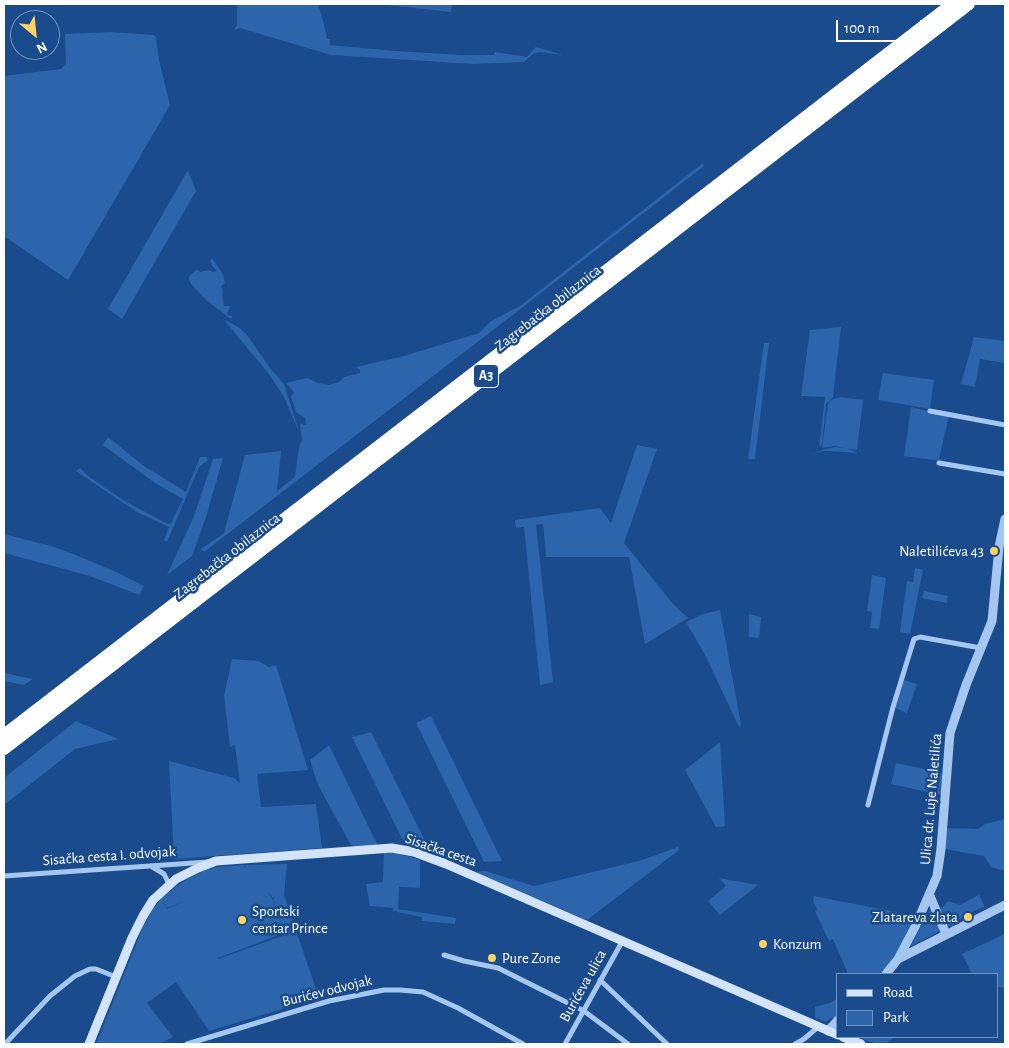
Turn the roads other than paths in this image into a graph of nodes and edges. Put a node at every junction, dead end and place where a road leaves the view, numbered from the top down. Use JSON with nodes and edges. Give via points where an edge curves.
{"nodes":[{"id":1,"x":952,"y":4,"type":"edge"},
{"id":2,"x":969,"y":4,"type":"edge"},
{"id":3,"x":930,"y":411,"type":"dead end"},
{"id":4,"x":1005,"y":425,"type":"edge"},
{"id":5,"x":939,"y":463,"type":"dead end"},
{"id":6,"x":1005,"y":474,"type":"edge"},
{"id":7,"x":1005,"y":519,"type":"edge"},
{"id":8,"x":981,"y":648,"type":"junction"},
{"id":9,"x":4,"y":735,"type":"edge"},
{"id":10,"x":4,"y":749,"type":"edge"},
{"id":11,"x":868,"y":805,"type":"dead end"},
{"id":12,"x":216,"y":861,"type":"junction"},
{"id":13,"x":150,"y":866,"type":"junction"},
{"id":14,"x":4,"y":876,"type":"edge"},
{"id":15,"x":169,"y":884,"type":"junction"},
{"id":16,"x":930,"y":896,"type":"junction"},
{"id":17,"x":1005,"y":905,"type":"edge"},
{"id":18,"x":946,"y":934,"type":"junction"},
{"id":19,"x":623,"y":940,"type":"junction"},
{"id":20,"x":444,"y":955,"type":"dead end"},
{"id":21,"x":898,"y":959,"type":"junction"},
{"id":22,"x":887,"y":973,"type":"edge"},
{"id":23,"x":116,"y":977,"type":"junction"},
{"id":24,"x":600,"y":980,"type":"junction"},
{"id":25,"x":584,"y":1010,"type":"junction"},
{"id":26,"x":836,"y":1022,"type":"edge"},
{"id":27,"x":818,"y":1026,"type":"junction"},
{"id":28,"x":828,"y":1030,"type":"junction"},
{"id":29,"x":836,"y":1034,"type":"edge"},
{"id":30,"x":846,"y":1038,"type":"edge"},
{"id":31,"x":803,"y":1042,"type":"edge"},
{"id":32,"x":6,"y":1044,"type":"edge"},
{"id":33,"x":89,"y":1044,"type":"edge"},
{"id":34,"x":188,"y":1044,"type":"edge"},
{"id":35,"x":523,"y":1044,"type":"edge"},
{"id":36,"x":565,"y":1044,"type":"edge"},
{"id":37,"x":628,"y":1044,"type":"edge"},
{"id":38,"x":667,"y":1044,"type":"edge"},
{"id":39,"x":795,"y":1044,"type":"edge"},
{"id":40,"x":861,"y":1044,"type":"edge"}],
"edges":[{"from":1,"to":9,"type":"highway","name":"Zagrebačka obilaznica","number":"A3"},
{"from":2,"to":10,"type":"highway","name":"Zagrebačka obilaznica","number":"A3"},
{"from":3,"to":4,"type":"street"},
{"from":5,"to":6,"type":"street"},
{"from":7,"to":8,"type":"street","name":"Ulica dr. Luje Naletilića","via":[[998,547],[992,621]]},
{"from":8,"to":11,"type":"street","via":[[920,637],[914,639]]},
{"from":8,"to":16,"type":"street","name":"Ulica dr. Luje Naletilića","via":[[950,733],[940,858]]},
{"from":12,"to":13,"type":"street","name":"Sisačka cesta I. odvojak"},
{"from":12,"to":15,"type":"main road","name":"Sisačka cesta"},
{"from":12,"to":19,"type":"main road","name":"Sisačka cesta","via":[[373,849],[404,850],[446,864]]},
{"from":13,"to":14,"type":"street","name":"Sisačka cesta I. odvojak"},
{"from":13,"to":15,"type":"street","via":[[164,874]]},
{"from":15,"to":23,"type":"main road","name":"Sisačka cesta","via":[[143,916]]},
{"from":16,"to":18,"type":"street"},
{"from":16,"to":21,"type":"street","name":"Ulica dr. Luje Naletilića"},
{"from":17,"to":18,"type":"street"},
{"from":18,"to":21,"type":"street"},
{"from":19,"to":24,"type":"street","name":"Burićeva ulica"},
{"from":19,"to":27,"type":"main road","name":"Sisačka cesta"},
{"from":20,"to":25,"type":"street","via":[[498,968]]},
{"from":21,"to":22,"type":"street","name":"Ulica dr. Luje Naletilića"},
{"from":23,"to":32,"type":"street","via":[[96,969],[75,976],[50,996]]},
{"from":23,"to":33,"type":"main road","name":"Sisačka cesta"},
{"from":24,"to":25,"type":"street","name":"Burićeva ulica"},
{"from":24,"to":38,"type":"street"},
{"from":25,"to":36,"type":"street","name":"Burićeva ulica"},
{"from":25,"to":37,"type":"street"},
{"from":26,"to":28,"type":"street"},
{"from":27,"to":28,"type":"main road","name":"Sisačka cesta"},
{"from":27,"to":31,"type":"street"},
{"from":28,"to":29,"type":"main road"},
{"from":30,"to":40,"type":"main road"},
{"from":31,"to":39,"type":"street"},
{"from":34,"to":35,"type":"street","name":"Burićev odvojak","via":[[329,1001],[400,990],[423,992]]}]}
